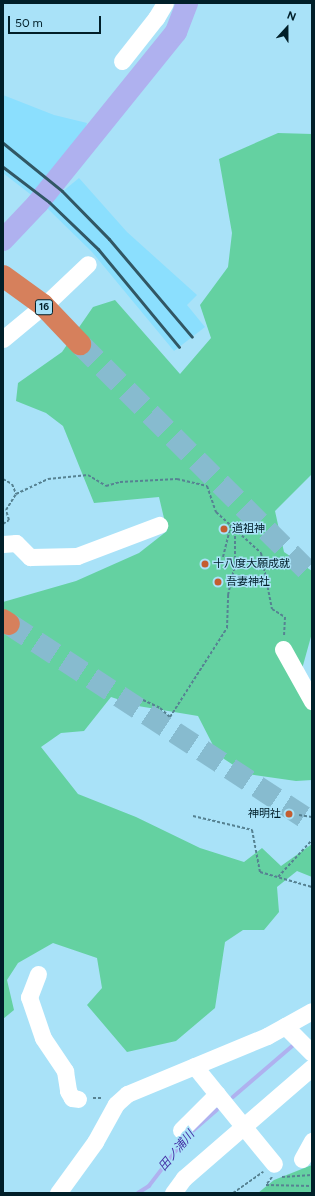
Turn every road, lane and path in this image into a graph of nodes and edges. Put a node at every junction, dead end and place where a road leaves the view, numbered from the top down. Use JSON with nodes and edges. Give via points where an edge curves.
{"nodes":[{"id":1,"x":165,"y":3,"type":"edge"},
{"id":2,"x":122,"y":61,"type":"dead end"},
{"id":3,"x":88,"y":264,"type":"dead end"},
{"id":4,"x":3,"y":276,"type":"edge"},
{"id":5,"x":42,"y":306,"type":"junction"},
{"id":6,"x":3,"y":339,"type":"edge"},
{"id":7,"x":80,"y":344,"type":"tunnel mouth"},
{"id":8,"x":3,"y":479,"type":"edge"},
{"id":9,"x":16,"y":494,"type":"junction"},
{"id":10,"x":3,"y":524,"type":"edge"},
{"id":11,"x":159,"y":525,"type":"dead end"},
{"id":12,"x":231,"y":525,"type":"junction"},
{"id":13,"x":235,"y":530,"type":"junction"},
{"id":14,"x":3,"y":544,"type":"edge"},
{"id":15,"x":223,"y":557,"type":"dead end"},
{"id":16,"x":283,"y":649,"type":"joint"},
{"id":17,"x":143,"y":700,"type":"dead end"},
{"id":18,"x":312,"y":701,"type":"edge"},
{"id":19,"x":299,"y":815,"type":"dead end"},
{"id":20,"x":193,"y":816,"type":"dead end"},
{"id":21,"x":312,"y":817,"type":"edge"},
{"id":22,"x":312,"y":840,"type":"edge"},
{"id":23,"x":278,"y":877,"type":"junction"},
{"id":24,"x":312,"y":887,"type":"edge"},
{"id":25,"x":38,"y":974,"type":"dead end"},
{"id":26,"x":312,"y":1011,"type":"edge"},
{"id":27,"x":284,"y":1026,"type":"junction"},
{"id":28,"x":312,"y":1053,"type":"edge"},
{"id":29,"x":194,"y":1066,"type":"junction"},
{"id":30,"x":312,"y":1066,"type":"edge"},
{"id":31,"x":217,"y":1094,"type":"junction"},
{"id":32,"x":78,"y":1099,"type":"joint"},
{"id":33,"x":120,"y":1100,"type":"junction"},
{"id":34,"x":245,"y":1127,"type":"junction"},
{"id":35,"x":181,"y":1130,"type":"dead end"},
{"id":36,"x":312,"y":1141,"type":"edge"},
{"id":37,"x":302,"y":1159,"type":"dead end"},
{"id":38,"x":272,"y":1169,"type":"junction"},
{"id":39,"x":312,"y":1175,"type":"edge"},
{"id":40,"x":312,"y":1186,"type":"edge"},
{"id":41,"x":58,"y":1193,"type":"edge"},
{"id":42,"x":173,"y":1193,"type":"edge"},
{"id":43,"x":233,"y":1193,"type":"edge"}],
"edges":[{"from":1,"to":2,"type":"street"},
{"from":3,"to":5,"type":"street"},
{"from":4,"to":5,"type":"highway","number":"16"},
{"from":5,"to":6,"type":"street"},
{"from":5,"to":7,"type":"highway","number":"16"},
{"from":8,"to":9,"type":"path","via":[[12,484]]},
{"from":9,"to":10,"type":"path","via":[[6,510],[9,520]]},
{"from":9,"to":12,"type":"path","via":[[48,479],[88,475],[106,486],[120,482],[177,479],[207,486],[216,512]]},
{"from":11,"to":14,"type":"street","via":[[77,556],[30,557],[16,544]]},
{"from":12,"to":13,"type":"path"},
{"from":12,"to":15,"type":"path"},
{"from":13,"to":16,"type":"path","via":[[261,553],[272,609],[285,617]]},
{"from":13,"to":17,"type":"path","via":[[236,564],[228,595],[227,628],[170,717],[160,708]]},
{"from":16,"to":18,"type":"street"},
{"from":19,"to":21,"type":"path"},
{"from":20,"to":23,"type":"path","via":[[252,830],[260,872]]},
{"from":22,"to":23,"type":"path"},
{"from":23,"to":24,"type":"path"},
{"from":25,"to":32,"type":"street","via":[[29,997],[43,1038],[65,1071],[68,1091],[72,1098]]},
{"from":26,"to":27,"type":"street"},
{"from":27,"to":28,"type":"street"},
{"from":27,"to":29,"type":"street"},
{"from":29,"to":31,"type":"street"},
{"from":29,"to":33,"type":"street","via":[[127,1094]]},
{"from":30,"to":34,"type":"street","via":[[270,1101]]},
{"from":31,"to":34,"type":"street"},
{"from":31,"to":35,"type":"street"},
{"from":32,"to":33,"type":"path"},
{"from":33,"to":41,"type":"street","via":[[105,1120],[95,1142]]},
{"from":34,"to":38,"type":"street"},
{"from":34,"to":42,"type":"street","via":[[184,1178]]},
{"from":36,"to":37,"type":"street"},
{"from":38,"to":39,"type":"path"},
{"from":38,"to":40,"type":"path","via":[[266,1186]]},
{"from":38,"to":43,"type":"path"}]}
